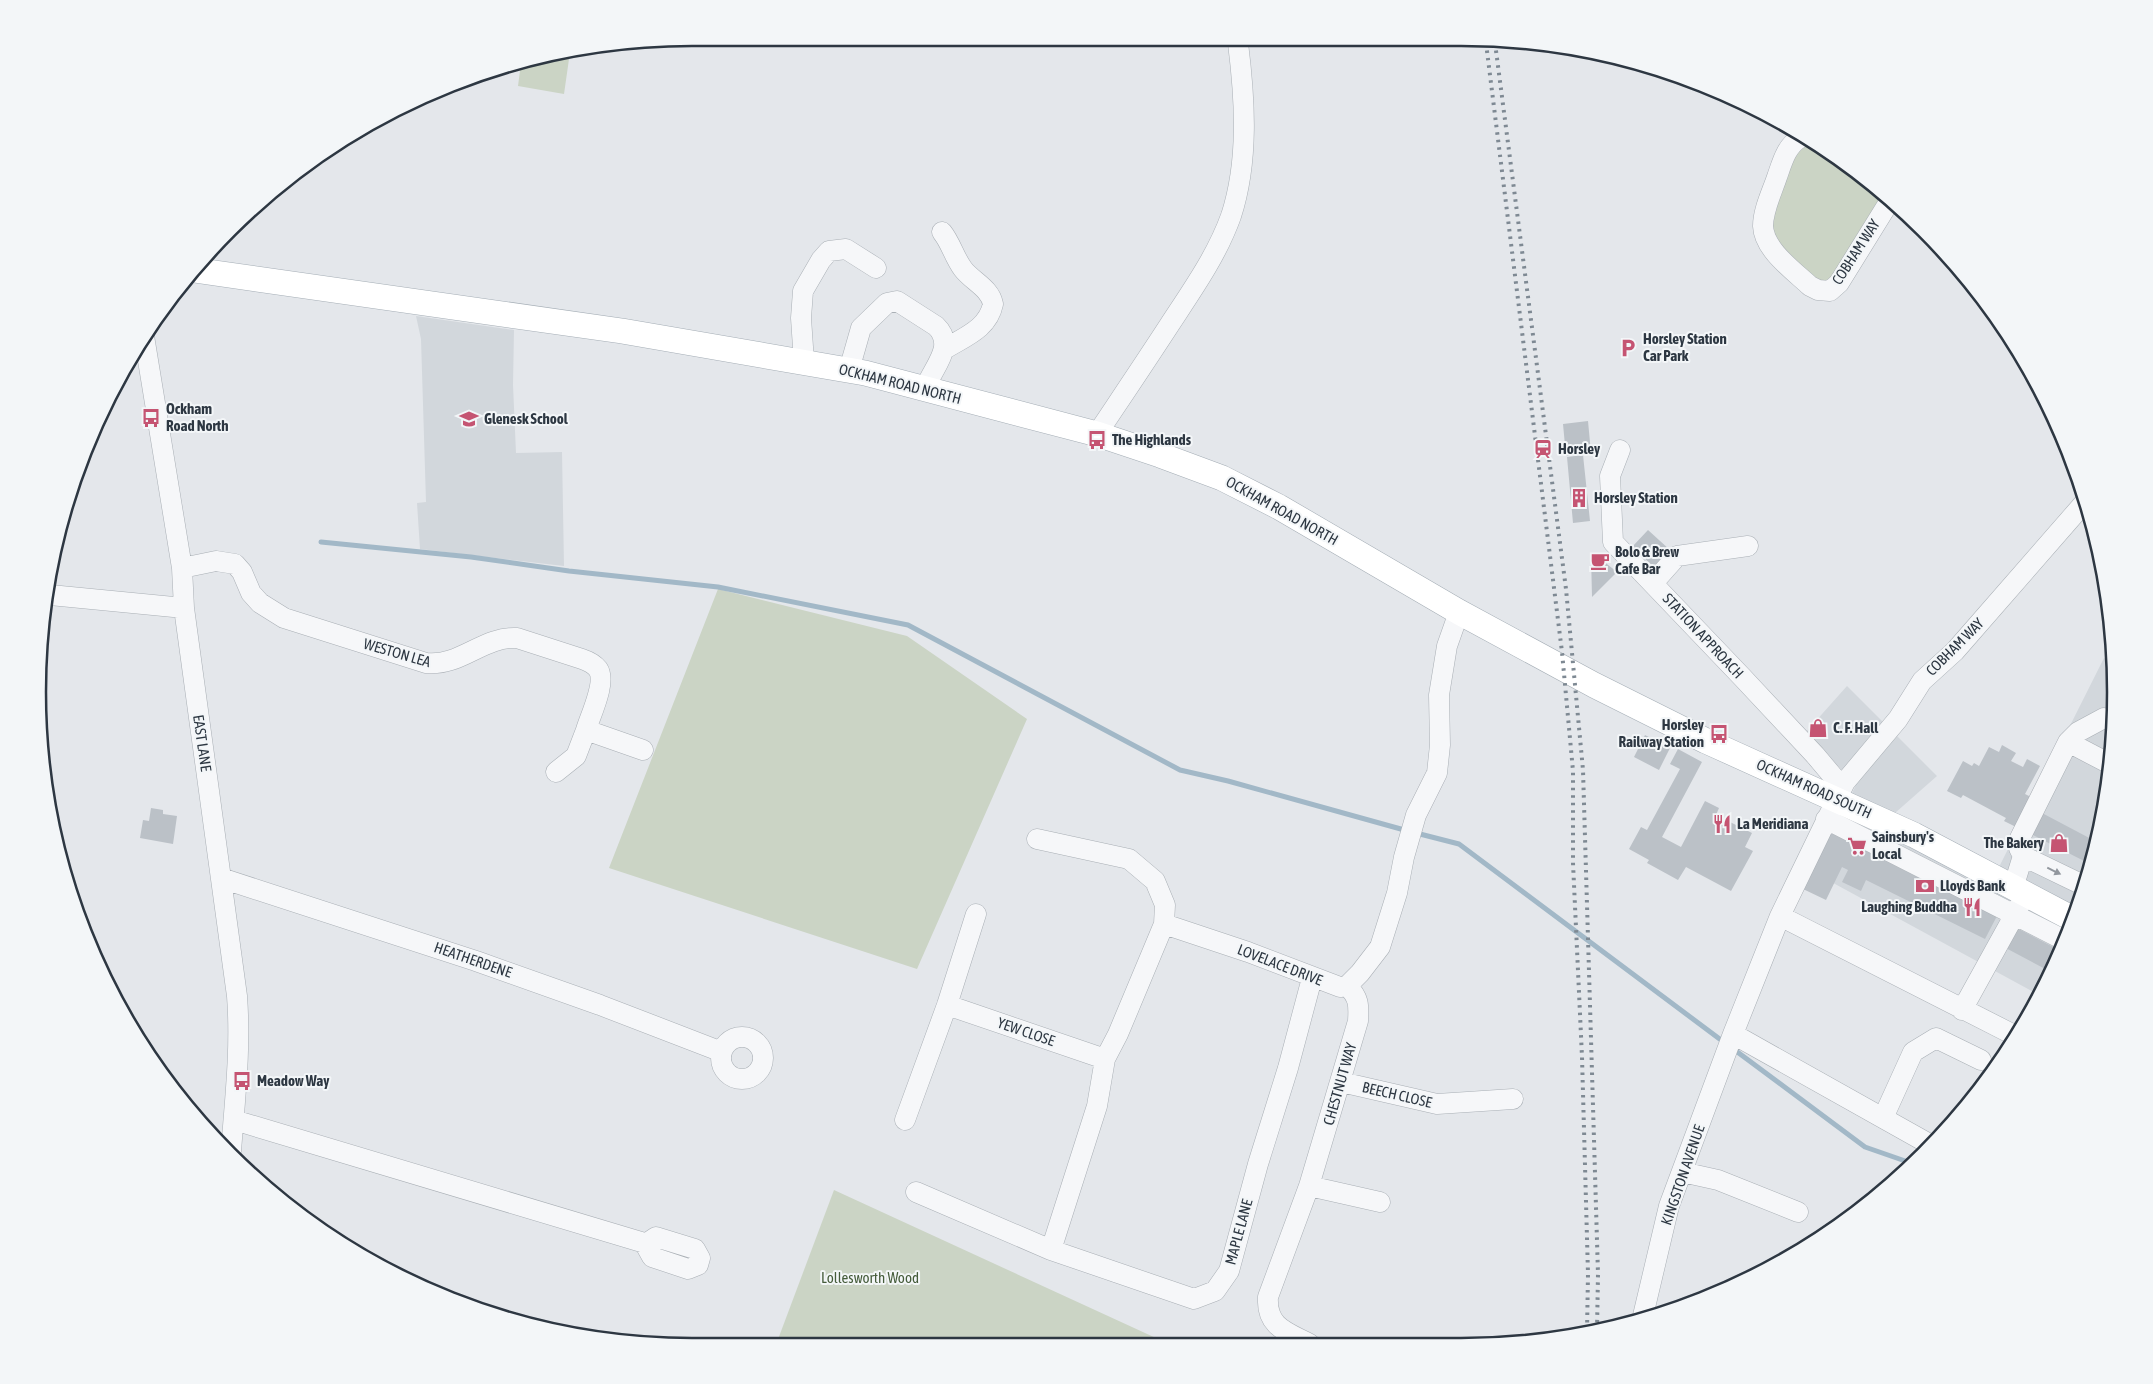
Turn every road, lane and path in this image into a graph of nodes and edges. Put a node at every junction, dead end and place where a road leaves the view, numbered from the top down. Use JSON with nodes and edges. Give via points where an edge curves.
{"nodes":[{"id":1,"x":1238,"y":46,"type":"edge"},
{"id":2,"x":1797,"y":141,"type":"edge"},
{"id":3,"x":1886,"y":205,"type":"edge"},
{"id":4,"x":942,"y":232,"type":"dead end"},
{"id":5,"x":876,"y":268,"type":"dead end"},
{"id":6,"x":202,"y":271,"type":"edge"},
{"id":7,"x":146,"y":348,"type":"edge"},
{"id":8,"x":944,"y":349,"type":"junction"},
{"id":9,"x":804,"y":362,"type":"junction"},
{"id":10,"x":849,"y":370,"type":"junction"},
{"id":11,"x":926,"y":389,"type":"junction"},
{"id":12,"x":1097,"y":434,"type":"junction"},
{"id":13,"x":1620,"y":450,"type":"dead end"},
{"id":14,"x":2080,"y":508,"type":"edge"},
{"id":15,"x":1748,"y":546,"type":"dead end"},
{"id":16,"x":182,"y":568,"type":"junction"},
{"id":17,"x":1653,"y":583,"type":"junction"},
{"id":18,"x":54,"y":596,"type":"edge"},
{"id":19,"x":184,"y":608,"type":"junction"},
{"id":20,"x":1459,"y":612,"type":"junction"},
{"id":21,"x":1552,"y":664,"type":"joint"},
{"id":22,"x":2104,"y":718,"type":"dead end"},
{"id":23,"x":586,"y":730,"type":"junction"},
{"id":24,"x":2068,"y":742,"type":"junction"},
{"id":25,"x":643,"y":750,"type":"dead end"},
{"id":26,"x":1815,"y":755,"type":"junction"},
{"id":27,"x":2103,"y":760,"type":"edge"},
{"id":28,"x":556,"y":772,"type":"dead end"},
{"id":29,"x":1798,"y":782,"type":"junction"},
{"id":30,"x":1834,"y":802,"type":"junction"},
{"id":31,"x":1037,"y":839,"type":"dead end"},
{"id":32,"x":2023,"y":856,"type":"junction"},
{"id":33,"x":221,"y":878,"type":"junction"},
{"id":34,"x":2078,"y":882,"type":"edge"},
{"id":35,"x":2018,"y":899,"type":"junction"},
{"id":36,"x":976,"y":914,"type":"dead end"},
{"id":37,"x":1780,"y":916,"type":"junction"},
{"id":38,"x":2066,"y":916,"type":"edge"},
{"id":39,"x":1164,"y":924,"type":"junction"},
{"id":40,"x":2059,"y":936,"type":"edge"},
{"id":41,"x":1312,"y":978,"type":"junction"},
{"id":42,"x":1346,"y":986,"type":"junction"},
{"id":43,"x":947,"y":1005,"type":"junction"},
{"id":44,"x":1962,"y":1010,"type":"junction"},
{"id":45,"x":2009,"y":1033,"type":"edge"},
{"id":46,"x":1733,"y":1034,"type":"junction"},
{"id":47,"x":722,"y":1052,"type":"dead end"},
{"id":48,"x":1105,"y":1060,"type":"junction"},
{"id":49,"x":1981,"y":1060,"type":"dead end"},
{"id":50,"x":1341,"y":1082,"type":"junction"},
{"id":51,"x":1513,"y":1099,"type":"dead end"},
{"id":52,"x":1883,"y":1118,"type":"junction"},
{"id":53,"x":234,"y":1120,"type":"junction"},
{"id":54,"x":905,"y":1120,"type":"dead end"},
{"id":55,"x":1925,"y":1142,"type":"edge"},
{"id":56,"x":232,"y":1145,"type":"edge"},
{"id":57,"x":1682,"y":1172,"type":"junction"},
{"id":58,"x":1309,"y":1186,"type":"junction"},
{"id":59,"x":916,"y":1192,"type":"dead end"},
{"id":60,"x":1380,"y":1202,"type":"dead end"},
{"id":61,"x":1798,"y":1212,"type":"dead end"},
{"id":62,"x":648,"y":1244,"type":"dead end"},
{"id":63,"x":1051,"y":1250,"type":"junction"},
{"id":64,"x":1644,"y":1311,"type":"edge"},
{"id":65,"x":1300,"y":1338,"type":"edge"}],
"edges":[{"from":1,"to":12,"type":"street","via":[[1243,80],[1243,150],[1231,214],[1203,274]]},
{"from":2,"to":3,"type":"street","name":"COBHAM WAY","via":[[1785,155],[1765,211],[1763,227],[1768,242],[1810,286],[1830,291],[1839,283]]},
{"from":4,"to":8,"type":"street","via":[[963,269],[987,291],[993,304],[986,322],[978,330]]},
{"from":5,"to":9,"type":"street","via":[[846,249],[829,251],[821,260],[803,291],[801,303]]},
{"from":6,"to":9,"type":"main road","name":"OCKHAM ROAD NORTH","via":[[612,330]]},
{"from":7,"to":16,"type":"street","name":"EAST LANE"},
{"from":8,"to":10,"type":"street","via":[[943,336],[936,326],[897,301],[890,301],[861,328]]},
{"from":8,"to":11,"type":"street"},
{"from":9,"to":10,"type":"main road","name":"OCKHAM ROAD NORTH"},
{"from":10,"to":11,"type":"main road","name":"OCKHAM ROAD NORTH"},
{"from":11,"to":12,"type":"main road","name":"OCKHAM ROAD NORTH"},
{"from":12,"to":20,"type":"main road","name":"OCKHAM ROAD NORTH","via":[[1222,478],[1280,507]]},
{"from":13,"to":17,"type":"street","name":"STATION APPROACH","via":[[1610,476],[1613,542]]},
{"from":14,"to":30,"type":"street","name":"COBHAM WAY","via":[[1956,651],[1922,681]]},
{"from":15,"to":17,"type":"street","via":[[1677,556]]},
{"from":16,"to":19,"type":"street","name":"EAST LANE"},
{"from":16,"to":23,"type":"street","name":"WESTON LEA","via":[[216,561],[235,564],[260,603],[284,618],[426,663],[453,661],[485,645],[517,638],[592,663],[599,670],[601,680]]},
{"from":17,"to":26,"type":"street","name":"STATION APPROACH"},
{"from":18,"to":19,"type":"street"},
{"from":19,"to":33,"type":"street","name":"EAST LANE"},
{"from":20,"to":21,"type":"main road","name":"OCKHAM ROAD NORTH"},
{"from":20,"to":42,"type":"street","via":[[1447,646],[1439,695],[1437,773],[1414,820],[1380,947]]},
{"from":21,"to":29,"type":"main road","name":"OCKHAM ROAD SOUTH"},
{"from":22,"to":24,"type":"street","via":[[2078,732]]},
{"from":23,"to":25,"type":"street"},
{"from":23,"to":28,"type":"street","name":"WESTON LEA","via":[[576,756]]},
{"from":24,"to":27,"type":"street"},
{"from":24,"to":32,"type":"street","via":[[2020,838],[2019,848]]},
{"from":26,"to":29,"type":"street"},
{"from":26,"to":30,"type":"street","name":"STATION APPROACH"},
{"from":29,"to":30,"type":"main road","name":"OCKHAM ROAD SOUTH"},
{"from":30,"to":35,"type":"main road","name":"OCKHAM ROAD SOUTH","via":[[1914,835]]},
{"from":30,"to":37,"type":"street","name":"KINGSTON AVENUE"},
{"from":31,"to":39,"type":"street","via":[[1129,859],[1155,881],[1165,905]]},
{"from":32,"to":34,"type":"street","one_way":true},
{"from":32,"to":35,"type":"street"},
{"from":33,"to":47,"type":"street","name":"HEATHERDENE","via":[[476,961]]},
{"from":33,"to":53,"type":"street","name":"EAST LANE","via":[[239,1027]]},
{"from":35,"to":38,"type":"main road","name":"OCKHAM ROAD SOUTH"},
{"from":35,"to":40,"type":"street"},
{"from":35,"to":44,"type":"street"},
{"from":36,"to":43,"type":"street"},
{"from":37,"to":44,"type":"street"},
{"from":37,"to":46,"type":"street","name":"KINGSTON AVENUE"},
{"from":39,"to":41,"type":"street","name":"LOVELACE DRIVE"},
{"from":39,"to":48,"type":"street"},
{"from":41,"to":42,"type":"street","name":"LOVELACE DRIVE"},
{"from":41,"to":63,"type":"street","name":"MAPLE LANE","via":[[1229,1272],[1215,1290],[1194,1299]]},
{"from":42,"to":50,"type":"street","name":"CHESTNUT WAY","via":[[1355,993],[1359,1003],[1358,1021]]},
{"from":43,"to":48,"type":"street","name":"YEW CLOSE"},
{"from":43,"to":54,"type":"street"},
{"from":44,"to":45,"type":"street"},
{"from":46,"to":52,"type":"street"},
{"from":46,"to":57,"type":"street","name":"KINGSTON AVENUE"},
{"from":48,"to":63,"type":"street","via":[[1097,1106]]},
{"from":49,"to":52,"type":"street","via":[[1936,1038],[1930,1041],[1913,1052]]},
{"from":50,"to":51,"type":"street","name":"BEECH CLOSE","via":[[1437,1104]]},
{"from":50,"to":58,"type":"street","name":"CHESTNUT WAY"},
{"from":52,"to":55,"type":"street"},
{"from":53,"to":56,"type":"street","name":"EAST LANE"},
{"from":53,"to":62,"type":"street"},
{"from":57,"to":61,"type":"street","via":[[1718,1180]]},
{"from":57,"to":64,"type":"street","name":"KINGSTON AVENUE","via":[[1669,1206]]},
{"from":58,"to":60,"type":"street"},
{"from":58,"to":65,"type":"street","name":"CHESTNUT WAY","via":[[1267,1306],[1268,1315],[1275,1323]]},
{"from":59,"to":63,"type":"street","name":"MAPLE LANE"}]}
